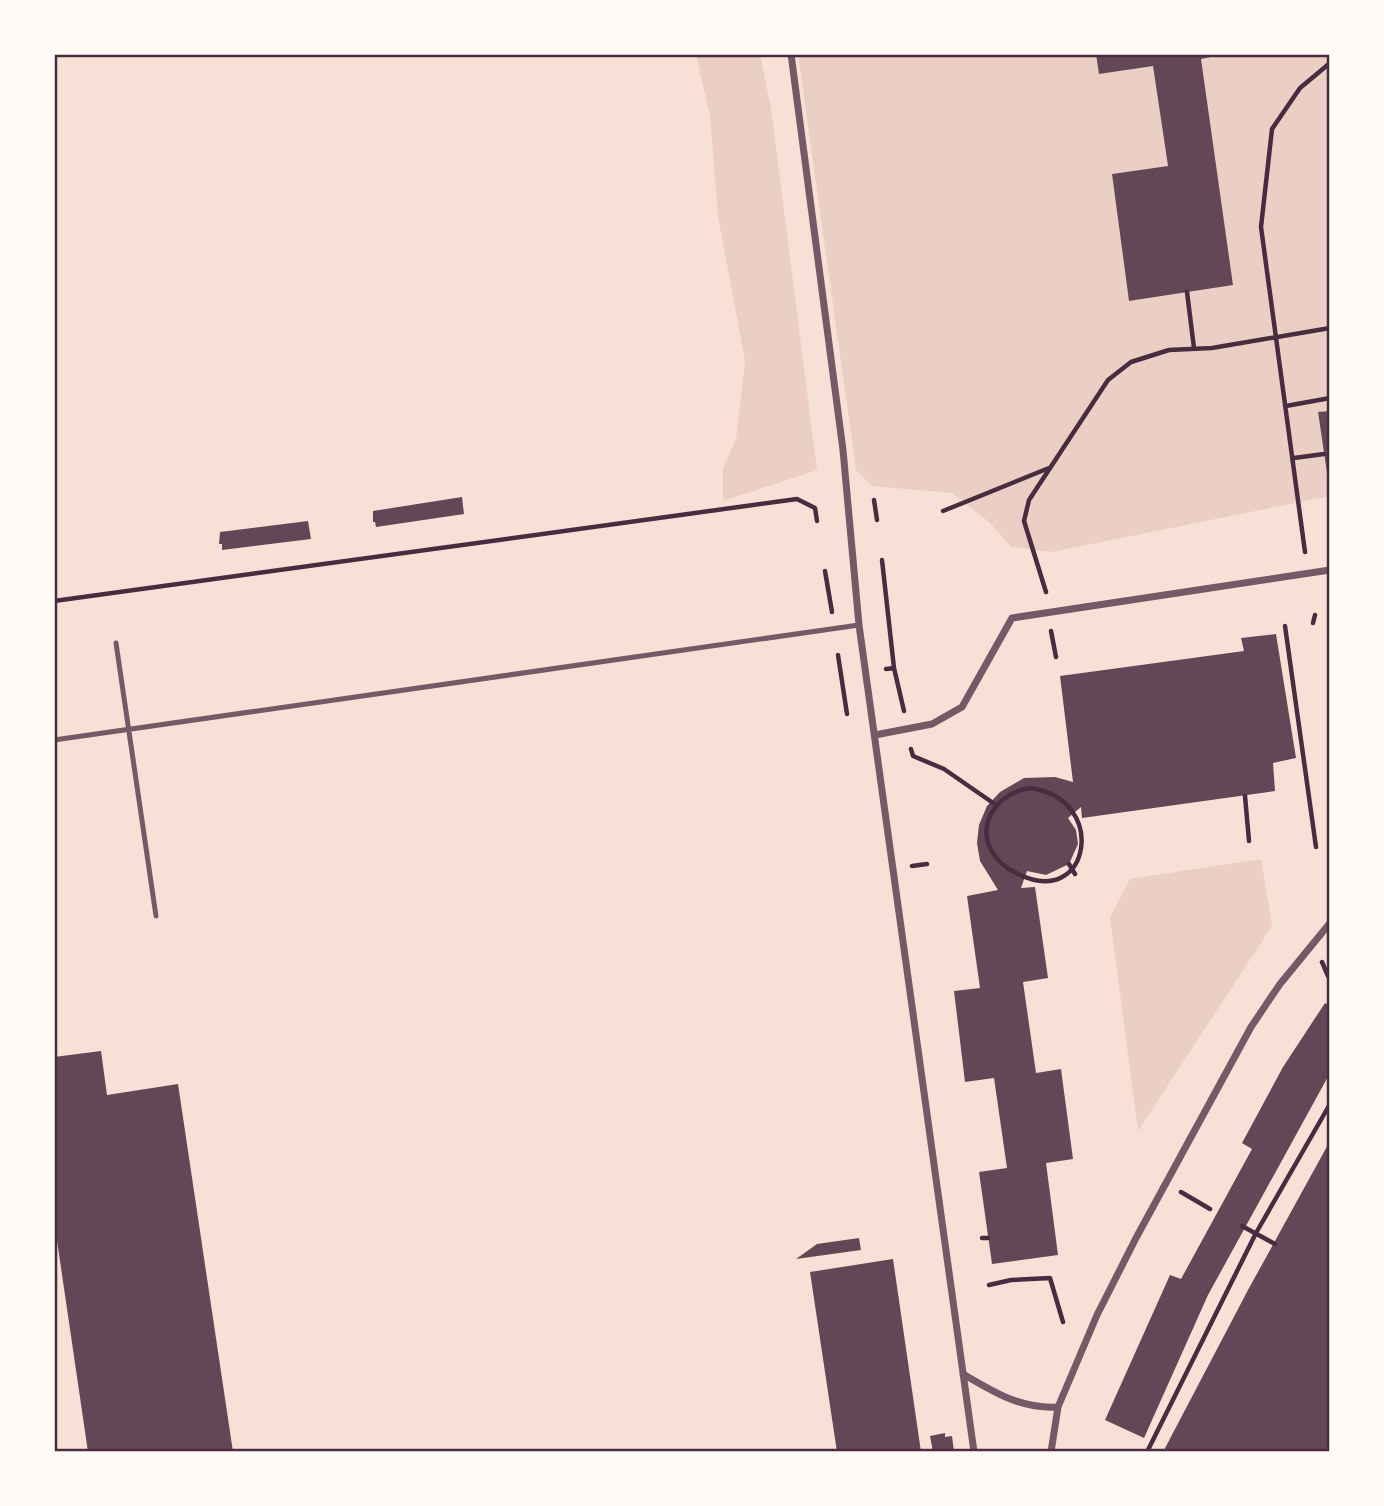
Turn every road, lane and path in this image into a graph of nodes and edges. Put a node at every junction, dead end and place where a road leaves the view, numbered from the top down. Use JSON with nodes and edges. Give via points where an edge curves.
{"nodes":[{"id":1,"x":791,"y":54,"type":"edge"},
{"id":2,"x":1330,"y":63,"type":"edge"},
{"id":3,"x":1187,"y":292,"type":"dead end"},
{"id":4,"x":1330,"y":328,"type":"edge"},
{"id":5,"x":1277,"y":338,"type":"junction"},
{"id":6,"x":1194,"y":348,"type":"junction"},
{"id":7,"x":1330,"y":398,"type":"edge"},
{"id":8,"x":1286,"y":406,"type":"junction"},
{"id":9,"x":1324,"y":454,"type":"dead end"},
{"id":10,"x":1294,"y":458,"type":"junction"},
{"id":11,"x":1050,"y":468,"type":"junction"},
{"id":12,"x":874,"y":500,"type":"dead end"},
{"id":13,"x":943,"y":511,"type":"dead end"},
{"id":14,"x":877,"y":520,"type":"dead end"},
{"id":15,"x":817,"y":521,"type":"dead end"},
{"id":16,"x":1305,"y":552,"type":"dead end"},
{"id":17,"x":882,"y":560,"type":"dead end"},
{"id":18,"x":1330,"y":570,"type":"edge"},
{"id":19,"x":825,"y":571,"type":"dead end"},
{"id":20,"x":1046,"y":592,"type":"dead end"},
{"id":21,"x":54,"y":601,"type":"edge"},
{"id":22,"x":1315,"y":615,"type":"dead end"},
{"id":23,"x":833,"y":623,"type":"dead end"},
{"id":24,"x":1314,"y":623,"type":"dead end"},
{"id":25,"x":859,"y":625,"type":"junction"},
{"id":26,"x":1285,"y":626,"type":"dead end"},
{"id":27,"x":1051,"y":631,"type":"dead end"},
{"id":28,"x":116,"y":643,"type":"dead end"},
{"id":29,"x":838,"y":654,"type":"dead end"},
{"id":30,"x":1056,"y":657,"type":"dead end"},
{"id":31,"x":894,"y":668,"type":"junction"},
{"id":32,"x":886,"y":669,"type":"dead end"},
{"id":33,"x":847,"y":714,"type":"dead end"},
{"id":34,"x":906,"y":717,"type":"dead end"},
{"id":35,"x":129,"y":730,"type":"junction"},
{"id":36,"x":875,"y":735,"type":"junction"},
{"id":37,"x":54,"y":740,"type":"edge"},
{"id":38,"x":913,"y":756,"type":"dead end"},
{"id":39,"x":1245,"y":796,"type":"dead end"},
{"id":40,"x":996,"y":805,"type":"junction"},
{"id":41,"x":1249,"y":841,"type":"dead end"},
{"id":42,"x":1316,"y":847,"type":"dead end"},
{"id":43,"x":927,"y":864,"type":"dead end"},
{"id":44,"x":912,"y":866,"type":"dead end"},
{"id":45,"x":156,"y":916,"type":"dead end"},
{"id":46,"x":1330,"y":923,"type":"edge"},
{"id":47,"x":1330,"y":1104,"type":"edge"},
{"id":48,"x":1197,"y":1200,"type":"dead end"},
{"id":49,"x":1210,"y":1209,"type":"dead end"},
{"id":50,"x":1242,"y":1226,"type":"dead end"},
{"id":51,"x":1256,"y":1233,"type":"junction"},
{"id":52,"x":1275,"y":1244,"type":"dead end"},
{"id":53,"x":989,"y":1285,"type":"dead end"},
{"id":54,"x":1063,"y":1322,"type":"dead end"},
{"id":55,"x":963,"y":1374,"type":"junction"},
{"id":56,"x":1058,"y":1407,"type":"junction"},
{"id":57,"x":974,"y":1452,"type":"edge"},
{"id":58,"x":1051,"y":1452,"type":"edge"},
{"id":59,"x":1147,"y":1452,"type":"edge"}],
"edges":[{"from":1,"to":25,"type":"street","via":[[843,450]]},
{"from":2,"to":5,"type":"path","via":[[1300,88],[1272,129],[1261,227]]},
{"from":3,"to":6,"type":"path"},
{"from":4,"to":5,"type":"path"},
{"from":5,"to":6,"type":"path"},
{"from":5,"to":8,"type":"path"},
{"from":6,"to":11,"type":"path","via":[[1131,362],[1108,380]]},
{"from":7,"to":8,"type":"path"},
{"from":8,"to":10,"type":"path"},
{"from":9,"to":10,"type":"path"},
{"from":10,"to":16,"type":"path"},
{"from":11,"to":13,"type":"path"},
{"from":11,"to":20,"type":"path","via":[[1029,500],[1024,521]]},
{"from":12,"to":14,"type":"path"},
{"from":15,"to":21,"type":"path","via":[[815,508],[797,499]]},
{"from":17,"to":31,"type":"path"},
{"from":18,"to":36,"type":"street","via":[[1012,618],[961,707],[932,724]]},
{"from":19,"to":23,"type":"path"},
{"from":22,"to":24,"type":"path"},
{"from":25,"to":35,"type":"lane"},
{"from":25,"to":36,"type":"street"},
{"from":26,"to":42,"type":"path"},
{"from":27,"to":30,"type":"path"},
{"from":28,"to":35,"type":"lane"},
{"from":29,"to":33,"type":"path"},
{"from":31,"to":32,"type":"path"},
{"from":31,"to":34,"type":"path"},
{"from":35,"to":37,"type":"lane"},
{"from":35,"to":45,"type":"lane"},
{"from":36,"to":55,"type":"street"},
{"from":38,"to":40,"type":"path","via":[[944,769]]},
{"from":39,"to":41,"type":"path"},
{"from":40,"to":40,"type":"path","via":[[1018,789],[1041,789],[1055,795],[1082,829],[1084,843],[1073,869],[1062,877],[1036,881],[1002,864],[992,852],[987,831]]},
{"from":43,"to":44,"type":"path"},
{"from":46,"to":56,"type":"street","via":[[1251,1027],[1120,1269]]},
{"from":47,"to":51,"type":"path"},
{"from":48,"to":49,"type":"path"},
{"from":50,"to":51,"type":"path"},
{"from":51,"to":52,"type":"path"},
{"from":51,"to":59,"type":"path"},
{"from":53,"to":54,"type":"path","via":[[1050,1278]]},
{"from":55,"to":56,"type":"street","via":[[1009,1400],[1035,1408]]},
{"from":55,"to":57,"type":"street"},
{"from":56,"to":58,"type":"street"}]}
